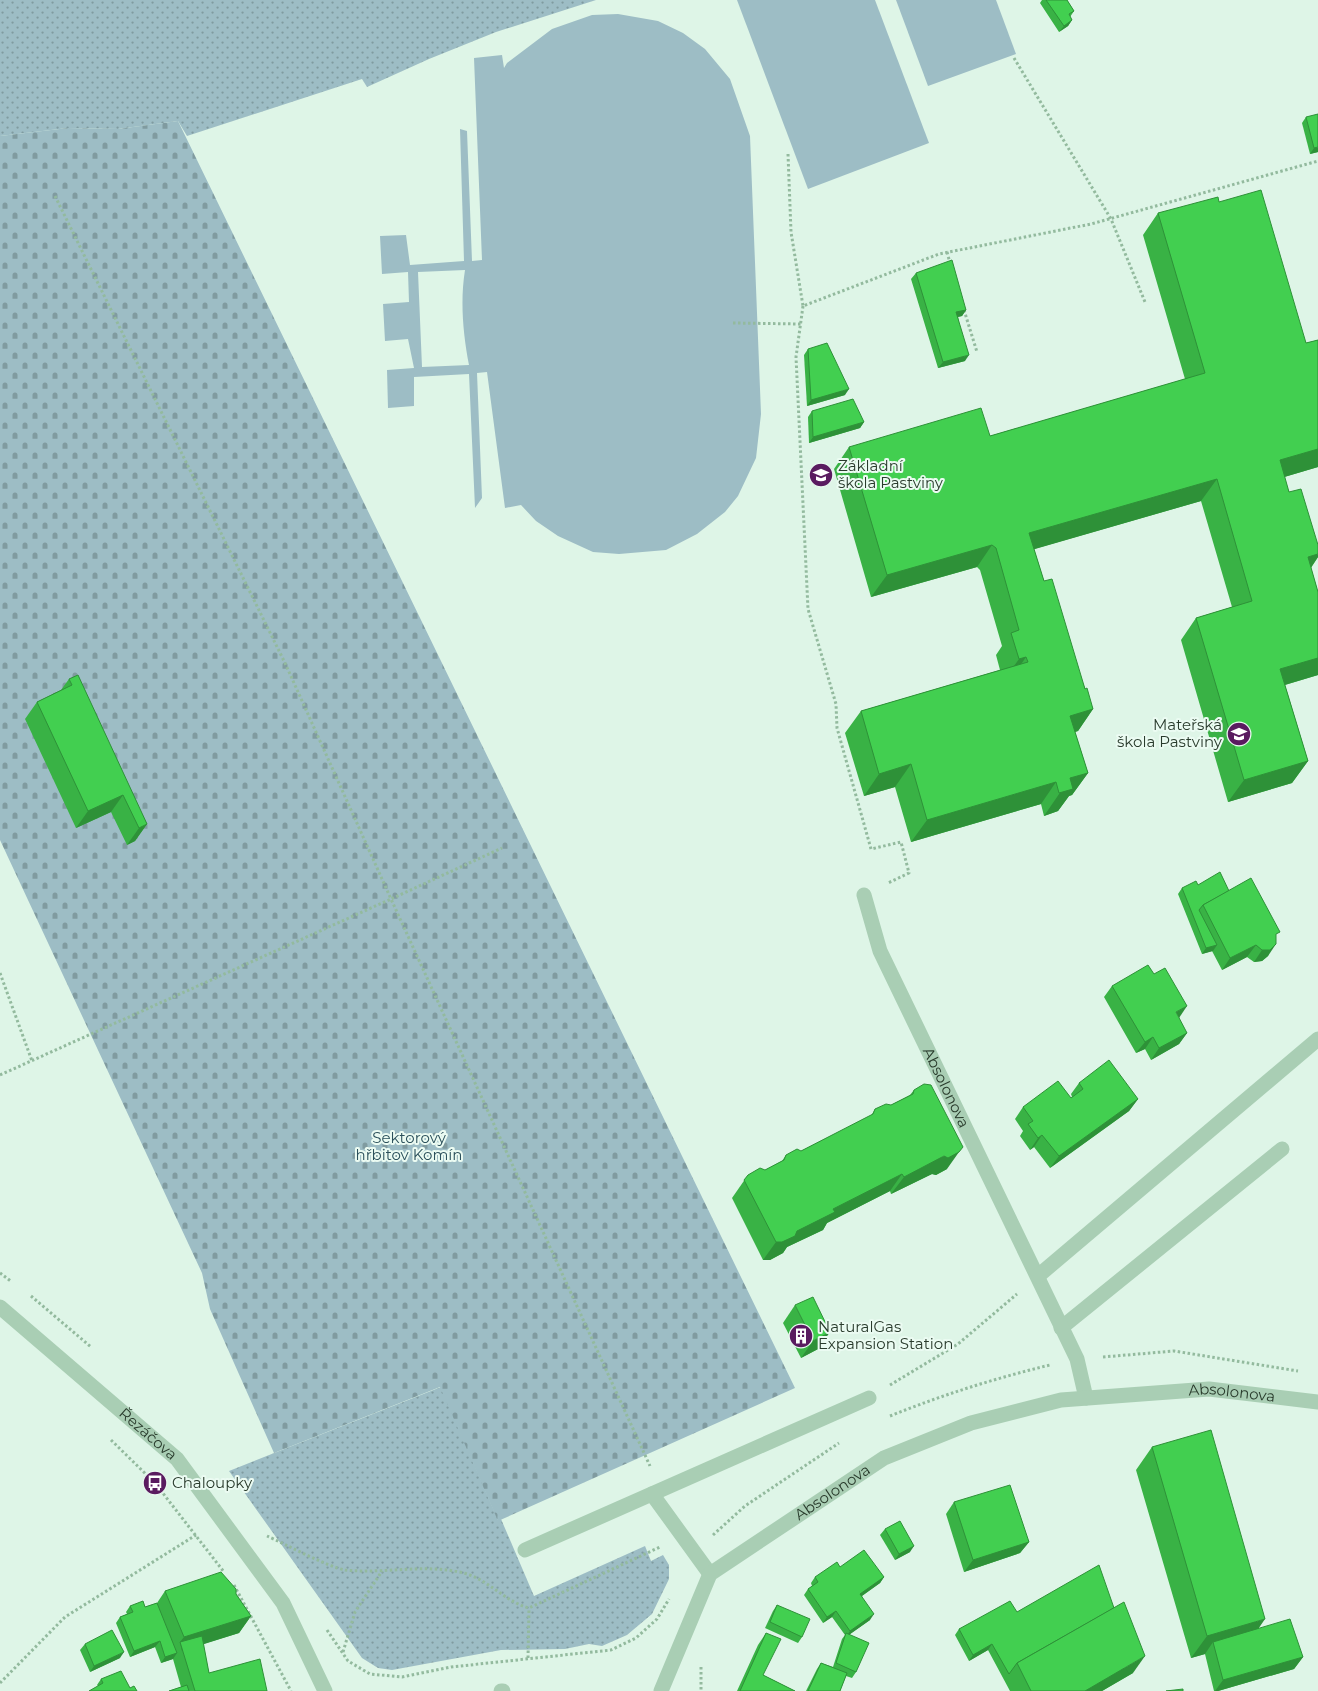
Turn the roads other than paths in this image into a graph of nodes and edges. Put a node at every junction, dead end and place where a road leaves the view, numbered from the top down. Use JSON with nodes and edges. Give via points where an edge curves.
{"nodes":[{"id":1,"x":864,"y":895,"type":"road end"},
{"id":2,"x":1318,"y":1039,"type":"edge"},
{"id":3,"x":1282,"y":1149,"type":"dead end"},
{"id":4,"x":1038,"y":1276,"type":"junction"},
{"id":5,"x":0,"y":1307,"type":"edge"},
{"id":6,"x":1061,"y":1328,"type":"junction"},
{"id":7,"x":869,"y":1398,"type":"road end"},
{"id":8,"x":1086,"y":1398,"type":"junction"},
{"id":9,"x":1318,"y":1402,"type":"edge"},
{"id":10,"x":656,"y":1492,"type":"junction"},
{"id":11,"x":525,"y":1550,"type":"dead end"},
{"id":12,"x":710,"y":1574,"type":"junction"},
{"id":13,"x":325,"y":1691,"type":"edge"},
{"id":14,"x":661,"y":1691,"type":"edge"}],
"edges":[{"from":1,"to":4,"type":"street","name":"Absolonova","via":[[880,951]]},
{"from":2,"to":4,"type":"street"},
{"from":3,"to":6,"type":"street"},
{"from":4,"to":6,"type":"street","name":"Absolonova"},
{"from":5,"to":13,"type":"street","name":"Řezáčova","via":[[177,1459],[283,1603]]},
{"from":6,"to":8,"type":"street","name":"Absolonova","via":[[1077,1359]]},
{"from":7,"to":10,"type":"street"},
{"from":8,"to":9,"type":"street","name":"Absolonova","via":[[1209,1389]]},
{"from":8,"to":12,"type":"street","name":"Absolonova","via":[[1061,1400],[971,1423],[884,1458]]},
{"from":10,"to":11,"type":"street"},
{"from":10,"to":12,"type":"street"},
{"from":12,"to":14,"type":"street"}]}
